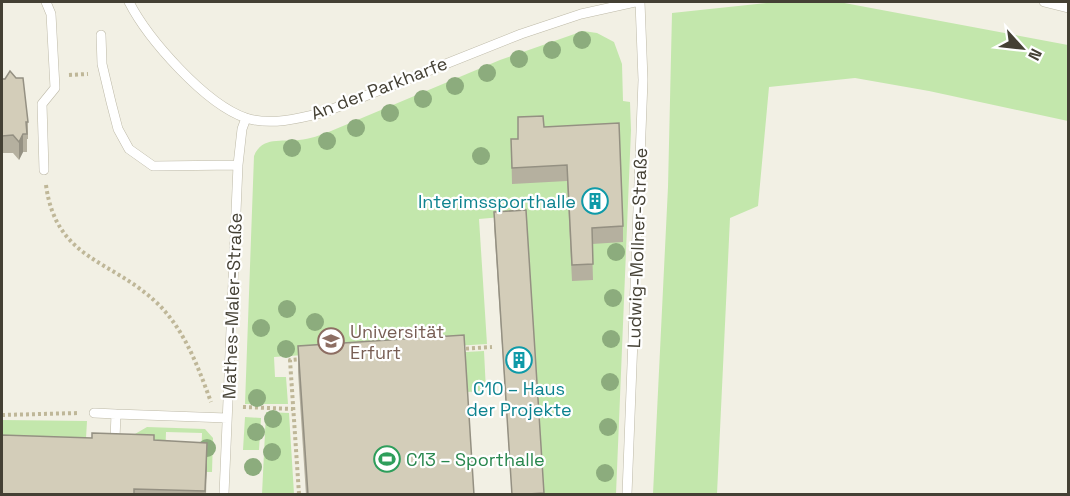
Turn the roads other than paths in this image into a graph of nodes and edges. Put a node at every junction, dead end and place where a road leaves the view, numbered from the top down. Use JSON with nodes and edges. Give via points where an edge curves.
{"nodes":[{"id":1,"x":46,"y":2,"type":"edge"},
{"id":2,"x":129,"y":2,"type":"edge"},
{"id":3,"x":635,"y":2,"type":"edge"},
{"id":4,"x":640,"y":2,"type":"edge"},
{"id":5,"x":1044,"y":2,"type":"edge"},
{"id":6,"x":1068,"y":8,"type":"edge"},
{"id":7,"x":101,"y":35,"type":"dead end"},
{"id":8,"x":246,"y":118,"type":"junction"},
{"id":9,"x":238,"y":165,"type":"junction"},
{"id":10,"x":44,"y":170,"type":"road end"},
{"id":11,"x":94,"y":413,"type":"road end"},
{"id":12,"x":116,"y":414,"type":"junction"},
{"id":13,"x":227,"y":418,"type":"junction"},
{"id":14,"x":116,"y":439,"type":"edge"},
{"id":15,"x":224,"y":495,"type":"edge"},
{"id":16,"x":627,"y":495,"type":"edge"}],
"edges":[{"from":1,"to":10,"type":"lane","via":[[51,14],[55,88],[42,104]]},
{"from":2,"to":8,"type":"lane","name":"An der Parkharfe","via":[[163,50],[196,86]]},
{"from":3,"to":8,"type":"lane","name":"An der Parkharfe","via":[[580,14],[521,34],[325,112],[268,121]]},
{"from":4,"to":16,"type":"lane","name":"Ludwig-Mollner-Straße","via":[[643,80]]},
{"from":5,"to":6,"type":"lane"},
{"from":7,"to":9,"type":"lane","via":[[104,73],[118,129],[129,148],[153,166]]},
{"from":8,"to":9,"type":"lane","name":"Mathes-Maler-Straße"},
{"from":9,"to":13,"type":"lane","name":"Mathes-Maler-Straße"},
{"from":11,"to":12,"type":"lane"},
{"from":12,"to":13,"type":"lane"},
{"from":12,"to":14,"type":"lane"},
{"from":13,"to":15,"type":"lane","name":"Mathes-Maler-Straße"}]}
